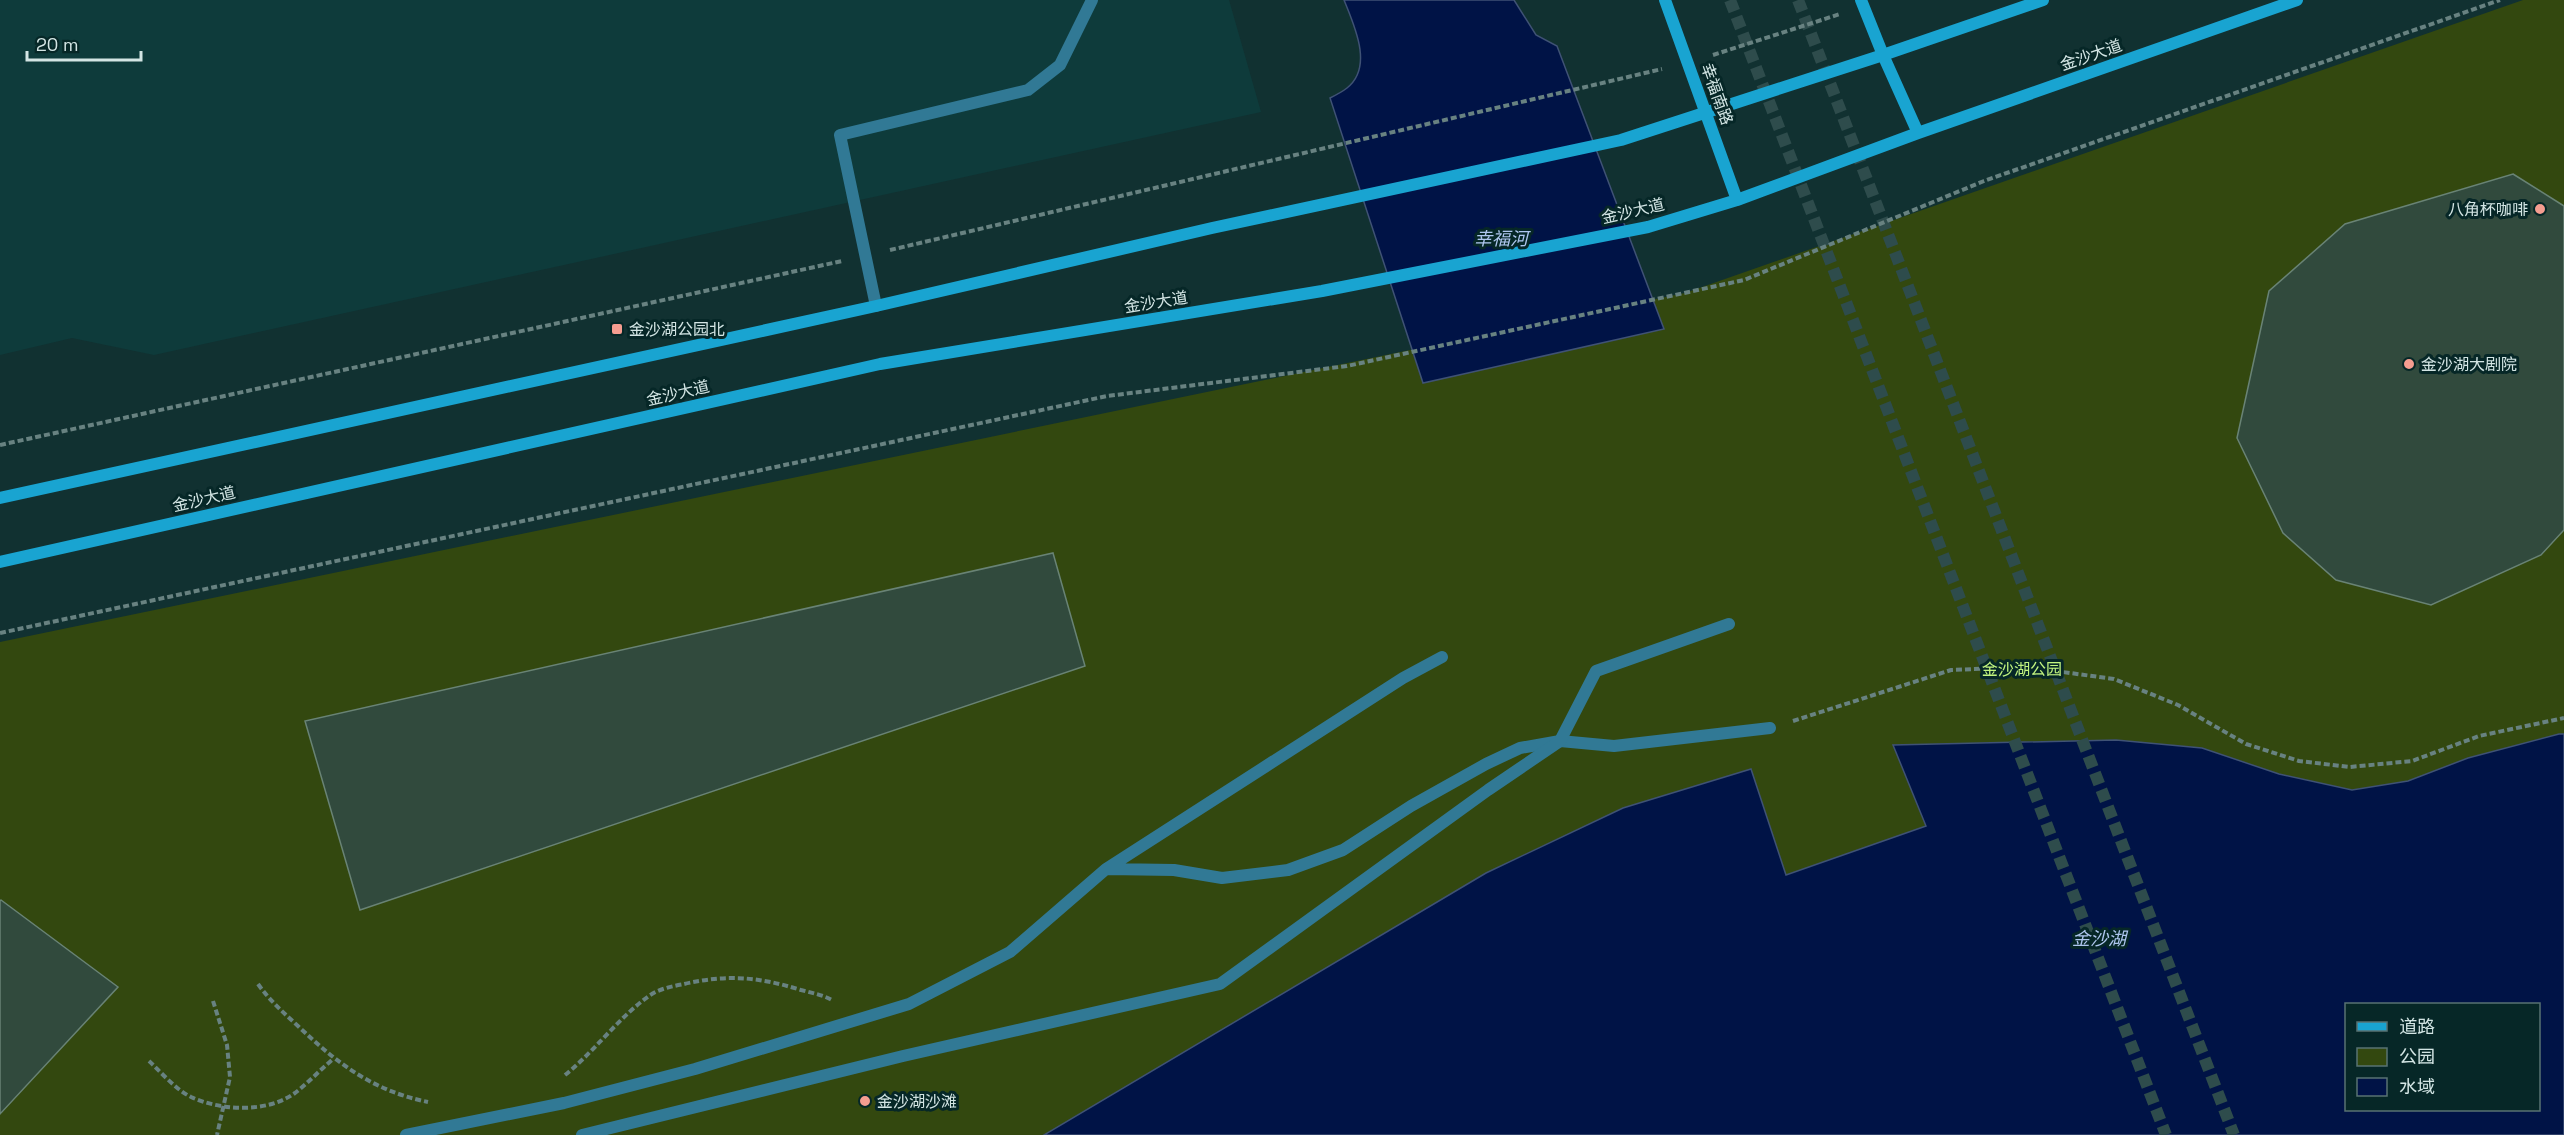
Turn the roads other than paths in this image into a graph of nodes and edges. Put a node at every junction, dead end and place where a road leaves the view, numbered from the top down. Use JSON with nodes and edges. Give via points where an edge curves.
{"nodes":[{"id":1,"x":1092,"y":0,"type":"edge"},
{"id":2,"x":1665,"y":0,"type":"edge"},
{"id":3,"x":2043,"y":0,"type":"edge"},
{"id":4,"x":2297,"y":0,"type":"edge"},
{"id":5,"x":1862,"y":3,"type":"edge"},
{"id":6,"x":1882,"y":55,"type":"junction"},
{"id":7,"x":1706,"y":111,"type":"junction"},
{"id":8,"x":1918,"y":133,"type":"junction"},
{"id":9,"x":1737,"y":200,"type":"junction"},
{"id":10,"x":876,"y":306,"type":"junction"},
{"id":11,"x":0,"y":498,"type":"edge"},
{"id":12,"x":0,"y":562,"type":"edge"},
{"id":13,"x":1729,"y":624,"type":"dead end"},
{"id":14,"x":1442,"y":657,"type":"dead end"},
{"id":15,"x":1770,"y":728,"type":"road end"},
{"id":16,"x":1560,"y":741,"type":"junction"},
{"id":17,"x":1106,"y":869,"type":"junction"},
{"id":18,"x":406,"y":1135,"type":"edge"},
{"id":19,"x":582,"y":1135,"type":"edge"}],
"edges":[{"from":1,"to":10,"type":"street","via":[[1060,65],[1028,90],[840,135]]},
{"from":2,"to":7,"type":"main road","name":"幸福南路"},
{"from":3,"to":6,"type":"main road"},
{"from":4,"to":8,"type":"main road","name":"金沙大道"},
{"from":5,"to":6,"type":"main road"},
{"from":6,"to":7,"type":"main road"},
{"from":6,"to":8,"type":"main road"},
{"from":7,"to":9,"type":"main road","name":"幸福南路"},
{"from":7,"to":10,"type":"main road","via":[[1621,140]]},
{"from":8,"to":9,"type":"main road","name":"金沙大道"},
{"from":9,"to":12,"type":"main road","name":"金沙大道","via":[[1648,227],[1322,291],[880,364]]},
{"from":10,"to":11,"type":"main road"},
{"from":13,"to":16,"type":"street","via":[[1596,670]]},
{"from":14,"to":17,"type":"street","via":[[1402,678]]},
{"from":15,"to":16,"type":"street","via":[[1614,746]]},
{"from":16,"to":17,"type":"street","via":[[1520,748],[1486,764],[1343,850],[1288,870],[1222,878],[1174,870]]},
{"from":16,"to":19,"type":"street","via":[[1220,984]]},
{"from":17,"to":18,"type":"street","via":[[1010,952],[909,1004],[684,1072]]}]}
